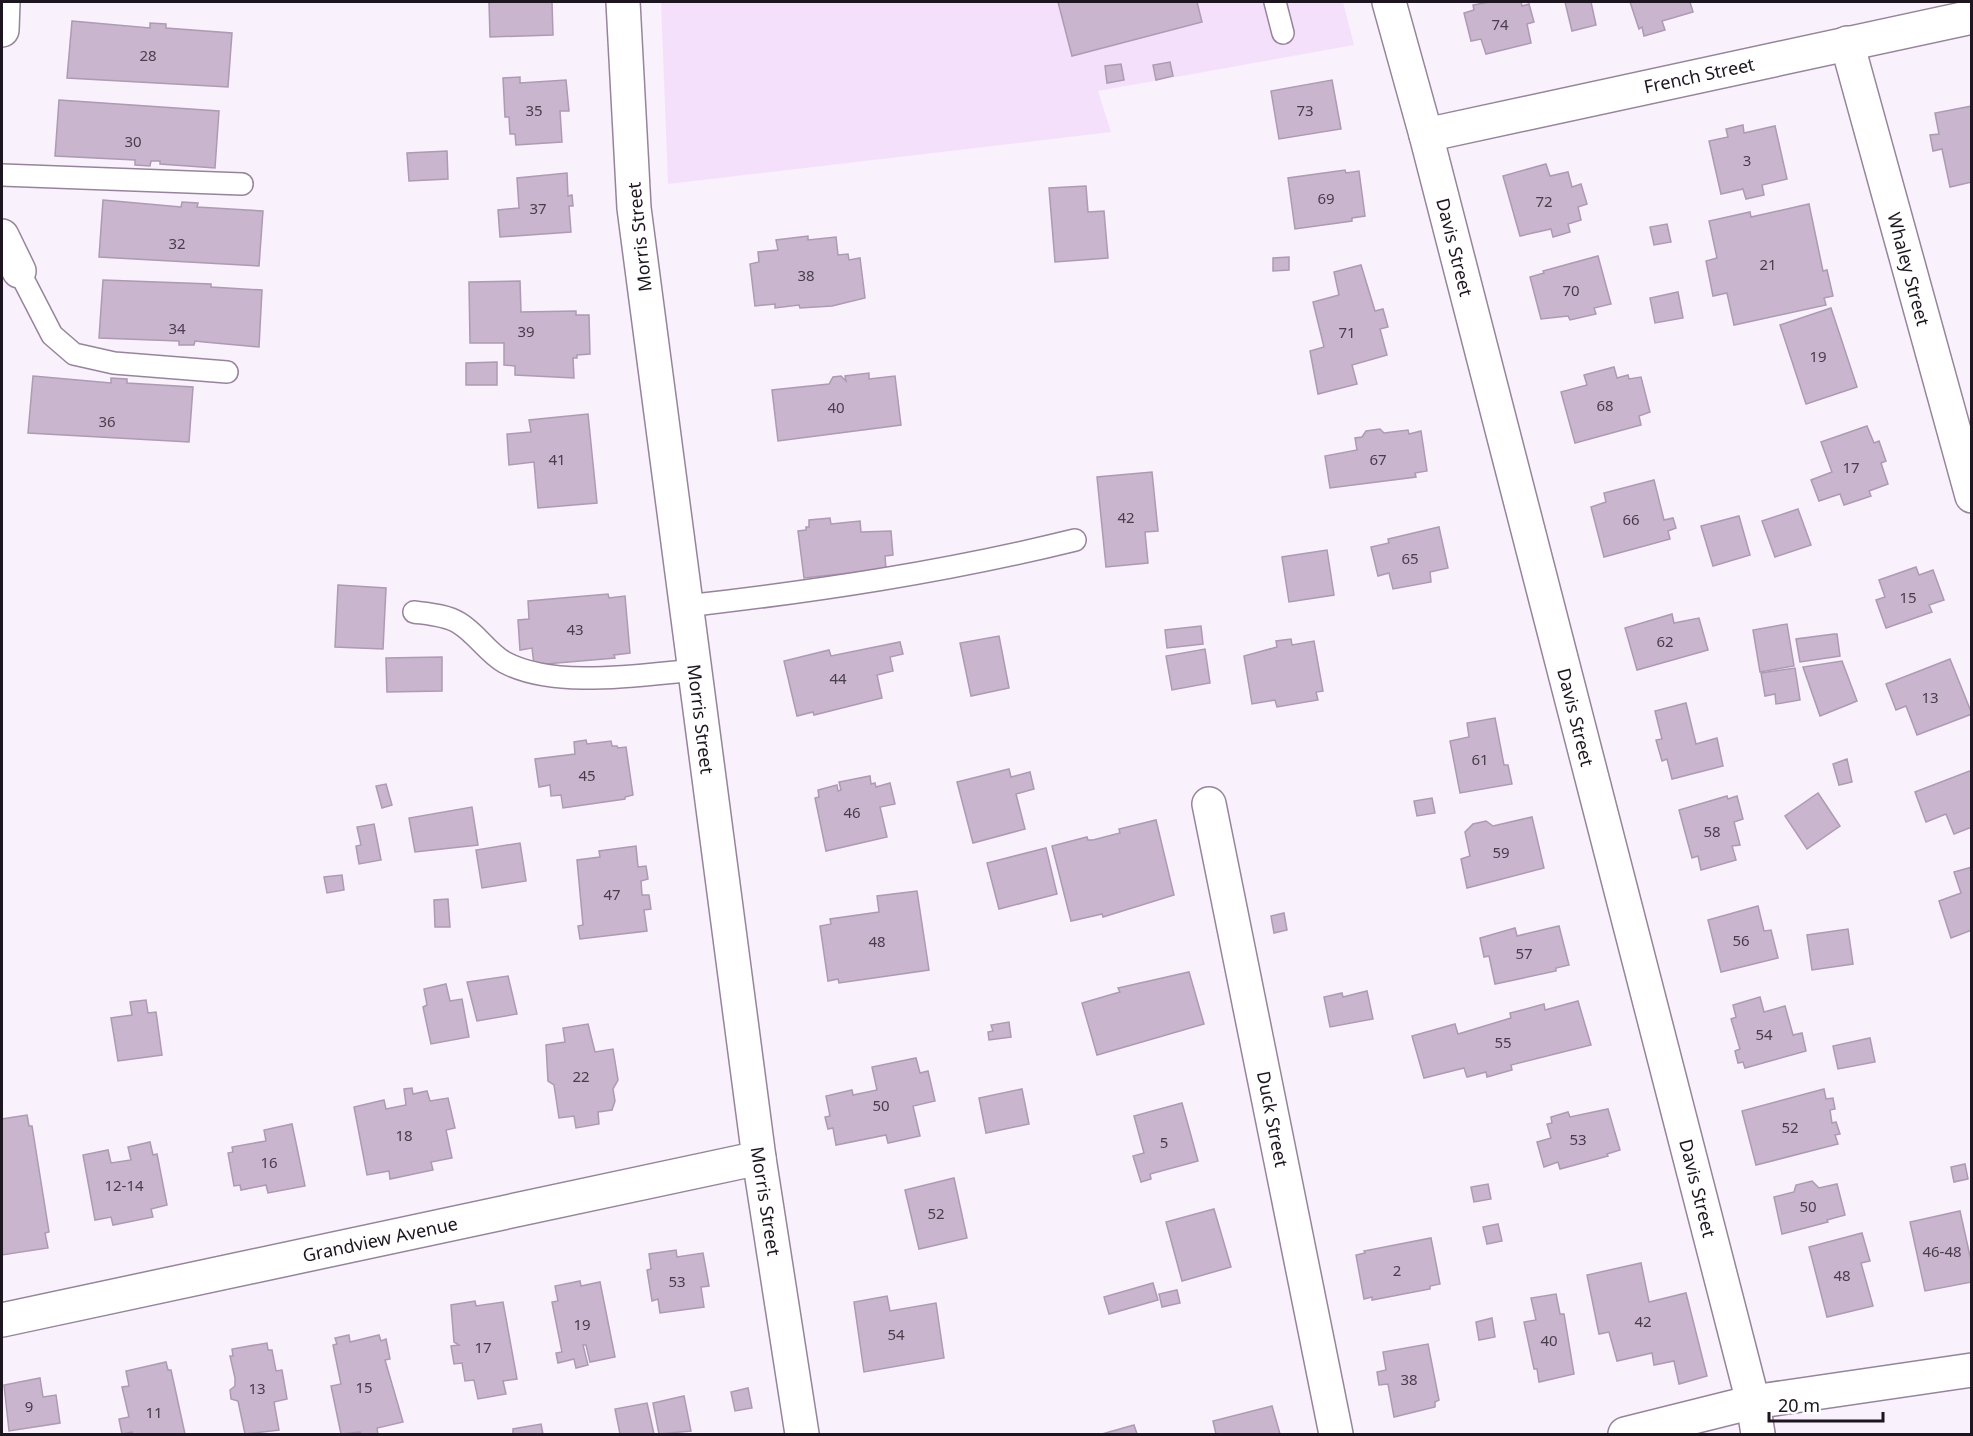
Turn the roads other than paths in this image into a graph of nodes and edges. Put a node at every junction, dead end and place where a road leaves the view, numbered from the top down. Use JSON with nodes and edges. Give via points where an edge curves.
{"nodes":[{"id":1,"x":3,"y":2,"type":"edge"},
{"id":2,"x":623,"y":2,"type":"edge"},
{"id":3,"x":1275,"y":2,"type":"edge"},
{"id":4,"x":1389,"y":2,"type":"edge"},
{"id":5,"x":1971,"y":17,"type":"edge"},
{"id":6,"x":2,"y":30,"type":"edge"},
{"id":7,"x":1283,"y":33,"type":"dead end"},
{"id":8,"x":1846,"y":43,"type":"junction"},
{"id":9,"x":1426,"y":135,"type":"junction"},
{"id":10,"x":2,"y":175,"type":"edge"},
{"id":11,"x":243,"y":184,"type":"dead end"},
{"id":12,"x":2,"y":236,"type":"edge"},
{"id":13,"x":19,"y":271,"type":"joint"},
{"id":14,"x":227,"y":372,"type":"dead end"},
{"id":15,"x":1971,"y":496,"type":"edge"},
{"id":16,"x":1075,"y":540,"type":"dead end"},
{"id":17,"x":686,"y":606,"type":"junction"},
{"id":18,"x":414,"y":612,"type":"dead end"},
{"id":19,"x":695,"y":670,"type":"junction"},
{"id":20,"x":1209,"y":804,"type":"dead end"},
{"id":21,"x":759,"y":1158,"type":"junction"},
{"id":22,"x":2,"y":1320,"type":"edge"},
{"id":23,"x":1971,"y":1370,"type":"edge"},
{"id":24,"x":1753,"y":1402,"type":"junction"},
{"id":25,"x":802,"y":1434,"type":"edge"},
{"id":26,"x":1336,"y":1434,"type":"edge"},
{"id":27,"x":1625,"y":1434,"type":"edge"},
{"id":28,"x":1758,"y":1434,"type":"edge"}],
"edges":[{"from":1,"to":6,"type":"street"},
{"from":2,"to":17,"type":"street","name":"Morris Street","via":[[634,208]]},
{"from":3,"to":7,"type":"lane"},
{"from":4,"to":9,"type":"street","name":"Davis Street"},
{"from":5,"to":8,"type":"street","name":"French Street"},
{"from":8,"to":9,"type":"street","name":"French Street"},
{"from":8,"to":15,"type":"street","name":"Whaley Street"},
{"from":9,"to":24,"type":"street","name":"Davis Street"},
{"from":10,"to":11,"type":"lane"},
{"from":12,"to":13,"type":"street"},
{"from":13,"to":14,"type":"lane","via":[[52,335],[74,354],[114,363]]},
{"from":16,"to":17,"type":"lane","via":[[976,564],[844,587]]},
{"from":17,"to":19,"type":"street","name":"Morris Street"},
{"from":18,"to":19,"type":"lane","via":[[459,622],[503,661],[534,674],[604,678]]},
{"from":19,"to":21,"type":"street","name":"Morris Street"},
{"from":20,"to":26,"type":"street","name":"Duck Street"},
{"from":21,"to":22,"type":"street","name":"Grandview Avenue"},
{"from":21,"to":25,"type":"street","name":"Morris Street"},
{"from":23,"to":24,"type":"street"},
{"from":24,"to":27,"type":"street"},
{"from":24,"to":28,"type":"street","name":"Davis Street"}]}
